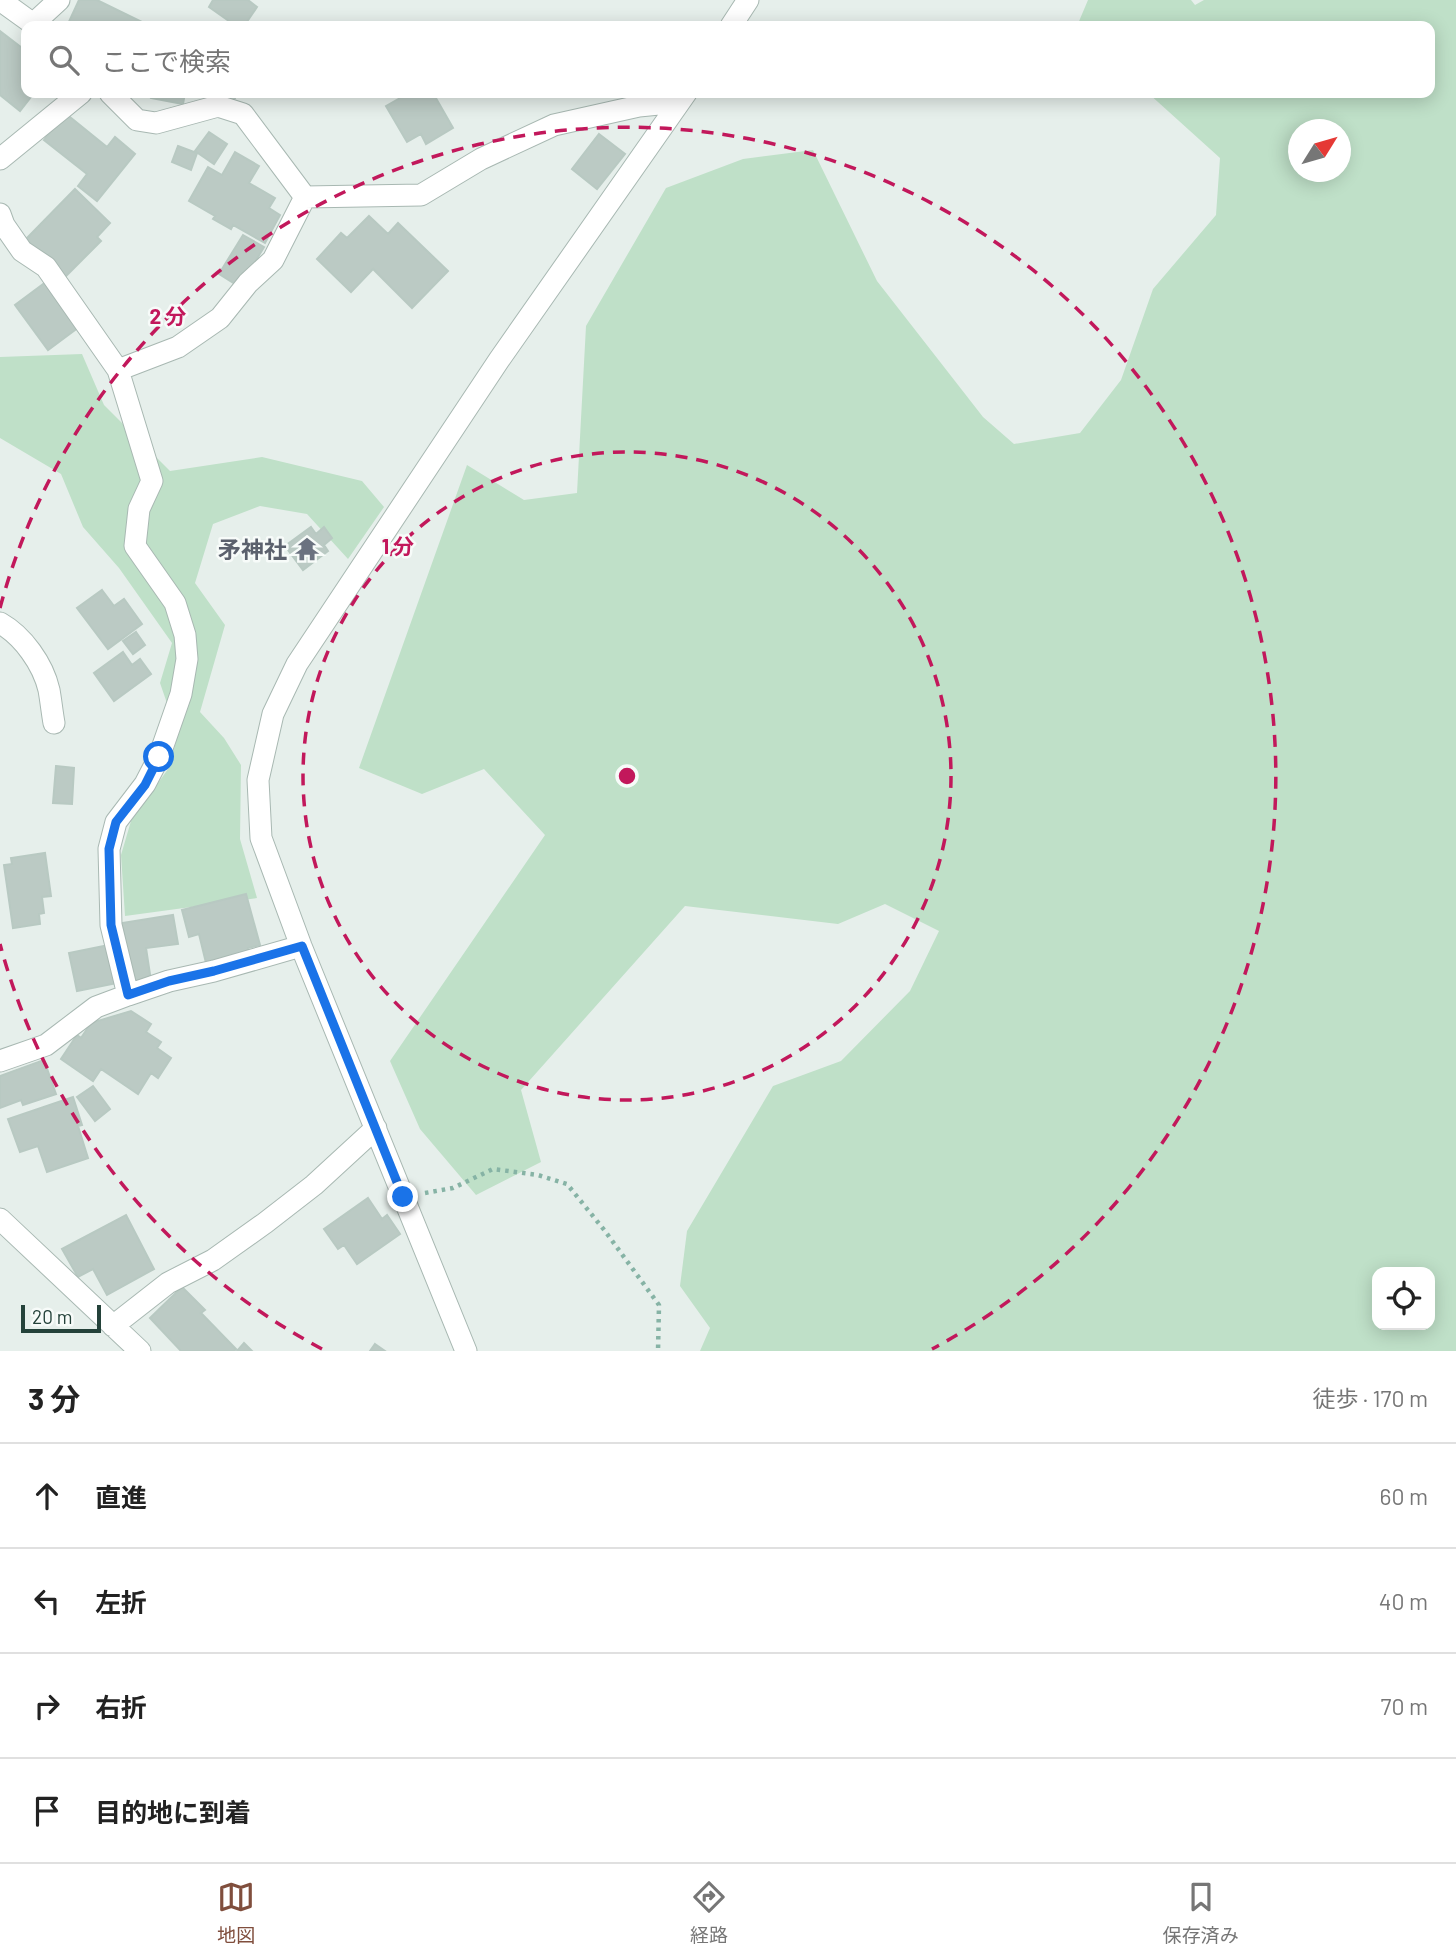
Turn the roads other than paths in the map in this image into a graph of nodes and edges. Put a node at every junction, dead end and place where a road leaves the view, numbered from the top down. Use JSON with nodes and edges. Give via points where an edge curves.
{"nodes":[{"id":1,"x":0,"y":0,"type":"edge"},
{"id":2,"x":60,"y":0,"type":"edge"},
{"id":3,"x":748,"y":0,"type":"edge"},
{"id":4,"x":29,"y":21,"type":"edge"},
{"id":5,"x":39,"y":21,"type":"edge"},
{"id":6,"x":734,"y":21,"type":"edge"},
{"id":7,"x":74,"y":98,"type":"edge"},
{"id":8,"x":115,"y":98,"type":"edge"},
{"id":9,"x":677,"y":98,"type":"edge"},
{"id":10,"x":681,"y":98,"type":"edge"},
{"id":11,"x":0,"y":159,"type":"edge"},
{"id":12,"x":305,"y":197,"type":"junction"},
{"id":13,"x":0,"y":214,"type":"edge"},
{"id":14,"x":118,"y":370,"type":"junction"},
{"id":15,"x":0,"y":624,"type":"edge"},
{"id":16,"x":54,"y":723,"type":"dead end"},
{"id":17,"x":302,"y":946,"type":"junction"},
{"id":18,"x":128,"y":995,"type":"junction"},
{"id":19,"x":0,"y":1061,"type":"edge"},
{"id":20,"x":376,"y":1128,"type":"junction"},
{"id":21,"x":0,"y":1219,"type":"edge"},
{"id":22,"x":113,"y":1326,"type":"junction"},
{"id":23,"x":140,"y":1351,"type":"edge"},
{"id":24,"x":466,"y":1351,"type":"edge"}],
"edges":[{"from":1,"to":4,"type":"street"},
{"from":2,"to":5,"type":"street"},
{"from":3,"to":6,"type":"street"},
{"from":7,"to":11,"type":"street"},
{"from":8,"to":12,"type":"street","via":[[137,120],[156,123],[218,106],[243,114]]},
{"from":9,"to":12,"type":"street","via":[[554,125],[481,159],[421,195]]},
{"from":10,"to":17,"type":"street","via":[[499,360],[297,664],[273,714],[258,779],[261,838]]},
{"from":12,"to":14,"type":"street","via":[[273,260],[220,318],[178,347]]},
{"from":13,"to":14,"type":"street","via":[[22,251],[46,267]]},
{"from":14,"to":18,"type":"street","via":[[152,481],[139,509],[135,546],[175,603],[187,659],[181,694],[159,757],[145,785],[116,822],[109,849],[111,925]]},
{"from":15,"to":16,"type":"street","via":[[14,631],[36,661],[48,687]]},
{"from":17,"to":18,"type":"street"},
{"from":17,"to":20,"type":"street"},
{"from":18,"to":19,"type":"street","via":[[96,1007],[47,1045]]},
{"from":20,"to":22,"type":"street","via":[[265,1223],[213,1260],[168,1283]]},
{"from":20,"to":24,"type":"street"},
{"from":21,"to":22,"type":"street"},
{"from":22,"to":23,"type":"street"}]}
